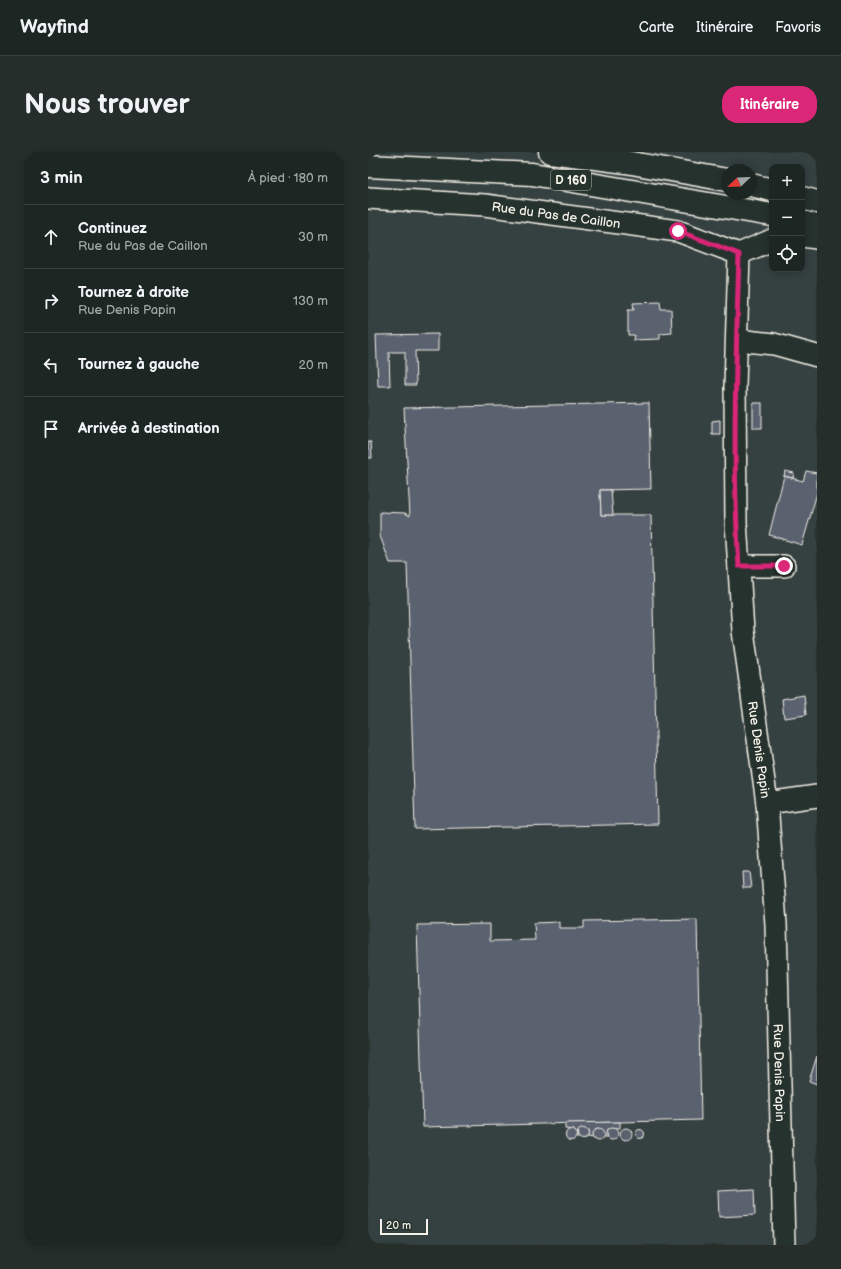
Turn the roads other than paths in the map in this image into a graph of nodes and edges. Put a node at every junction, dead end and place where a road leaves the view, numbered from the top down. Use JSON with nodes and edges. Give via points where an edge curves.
{"nodes":[{"id":1,"x":550,"y":152,"type":"edge"},
{"id":2,"x":368,"y":166,"type":"edge"},
{"id":3,"x":721,"y":179,"type":"edge"},
{"id":4,"x":757,"y":186,"type":"edge"},
{"id":5,"x":769,"y":189,"type":"edge"},
{"id":6,"x":368,"y":198,"type":"edge"},
{"id":7,"x":805,"y":199,"type":"edge"},
{"id":8,"x":817,"y":202,"type":"edge"},
{"id":9,"x":769,"y":214,"type":"edge"},
{"id":10,"x":805,"y":223,"type":"edge"},
{"id":11,"x":817,"y":226,"type":"edge"},
{"id":12,"x":805,"y":236,"type":"edge"},
{"id":13,"x":817,"y":238,"type":"edge"},
{"id":14,"x":769,"y":241,"type":"edge"},
{"id":15,"x":739,"y":254,"type":"junction"},
{"id":16,"x":737,"y":340,"type":"junction"},
{"id":17,"x":817,"y":356,"type":"edge"},
{"id":18,"x":739,"y":566,"type":"junction"},
{"id":19,"x":784,"y":566,"type":"dead end"},
{"id":20,"x":817,"y":796,"type":"edge"},
{"id":21,"x":767,"y":803,"type":"junction"},
{"id":22,"x":784,"y":1245,"type":"edge"}],
"edges":[{"from":1,"to":3,"type":"main road","number":"D 160"},
{"from":2,"to":9,"type":"main road","number":"D 160","via":[[532,174]]},
{"from":4,"to":5,"type":"main road"},
{"from":6,"to":15,"type":"street","name":"Rue du Pas de Caillon","via":[[485,205],[678,231]]},
{"from":7,"to":8,"type":"main road"},
{"from":10,"to":11,"type":"main road"},
{"from":12,"to":13,"type":"street"},
{"from":14,"to":15,"type":"street"},
{"from":15,"to":16,"type":"street","name":"Rue Denis Papin"},
{"from":16,"to":17,"type":"street","via":[[774,344]]},
{"from":16,"to":18,"type":"street","name":"Rue Denis Papin","via":[[736,514]]},
{"from":18,"to":19,"type":"street"},
{"from":18,"to":21,"type":"street","name":"Rue Denis Papin","via":[[743,631]]},
{"from":20,"to":21,"type":"street"},
{"from":21,"to":22,"type":"street","name":"Rue Denis Papin","via":[[776,924]]}]}
